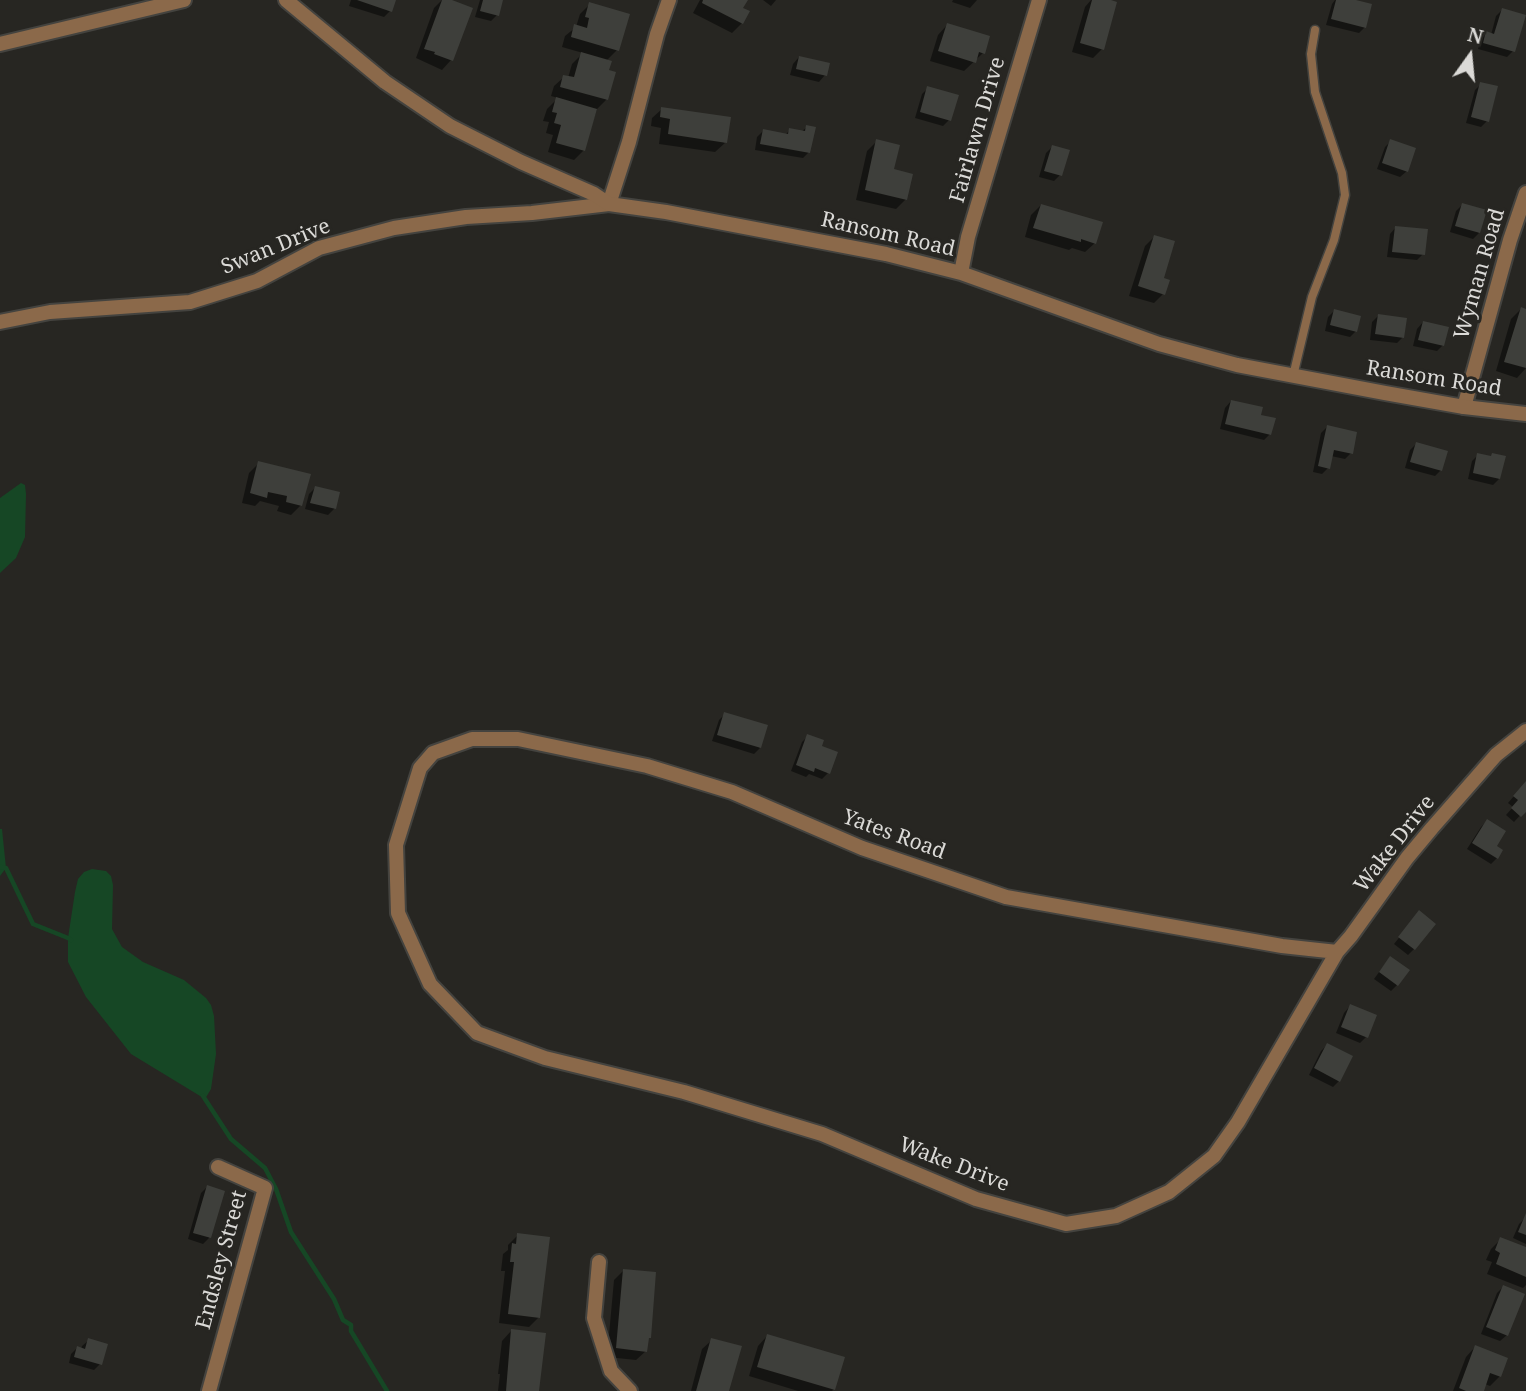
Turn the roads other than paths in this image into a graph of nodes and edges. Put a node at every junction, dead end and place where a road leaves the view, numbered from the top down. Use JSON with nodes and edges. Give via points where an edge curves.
{"nodes":[{"id":1,"x":184,"y":0,"type":"edge"},
{"id":2,"x":286,"y":0,"type":"edge"},
{"id":3,"x":669,"y":0,"type":"edge"},
{"id":4,"x":1039,"y":0,"type":"edge"},
{"id":5,"x":1315,"y":30,"type":"dead end"},
{"id":6,"x":0,"y":44,"type":"edge"},
{"id":7,"x":1526,"y":193,"type":"edge"},
{"id":8,"x":609,"y":204,"type":"junction"},
{"id":9,"x":961,"y":273,"type":"junction"},
{"id":10,"x":0,"y":322,"type":"edge"},
{"id":11,"x":1293,"y":376,"type":"junction"},
{"id":12,"x":1464,"y":407,"type":"junction"},
{"id":13,"x":1526,"y":414,"type":"edge"},
{"id":14,"x":1526,"y":731,"type":"edge"},
{"id":15,"x":446,"y":749,"type":"joint"},
{"id":16,"x":1337,"y":952,"type":"junction"},
{"id":17,"x":218,"y":1167,"type":"dead end"},
{"id":18,"x":599,"y":1262,"type":"dead end"},
{"id":19,"x":209,"y":1391,"type":"edge"},
{"id":20,"x":630,"y":1391,"type":"edge"}],
"edges":[{"from":1,"to":6,"type":"street"},
{"from":2,"to":8,"type":"street","name":"Ransom Road","via":[[385,82],[450,126]]},
{"from":3,"to":8,"type":"street"},
{"from":4,"to":9,"type":"street","name":"Fairlawn Drive"},
{"from":5,"to":11,"type":"lane","via":[[1311,54],[1315,92],[1345,195],[1312,297]]},
{"from":7,"to":12,"type":"street","name":"Wyman Road"},
{"from":8,"to":9,"type":"street","name":"Ransom Road","via":[[862,249]]},
{"from":8,"to":10,"type":"street","name":"Swan Drive","via":[[394,228],[319,248],[257,281],[190,302],[50,312]]},
{"from":9,"to":11,"type":"street","name":"Ransom Road","via":[[1158,344]]},
{"from":11,"to":12,"type":"street","name":"Ransom Road"},
{"from":12,"to":13,"type":"street","name":"Ransom Road"},
{"from":14,"to":16,"type":"street","name":"Wake Drive","via":[[1496,755],[1432,828]]},
{"from":15,"to":16,"type":"street","name":"Yates Road","via":[[472,739],[518,739],[647,766],[732,792],[862,848],[1006,897]]},
{"from":15,"to":16,"type":"street","name":"Wake Drive","via":[[433,753],[420,768],[396,845],[398,913],[430,984],[477,1033],[545,1058],[684,1092],[822,1134],[976,1199],[1066,1224],[1116,1216],[1169,1192],[1214,1156]]},
{"from":17,"to":19,"type":"street","name":"Endsley Street","via":[[265,1188]]},
{"from":18,"to":20,"type":"street","via":[[594,1318],[611,1371]]}]}
